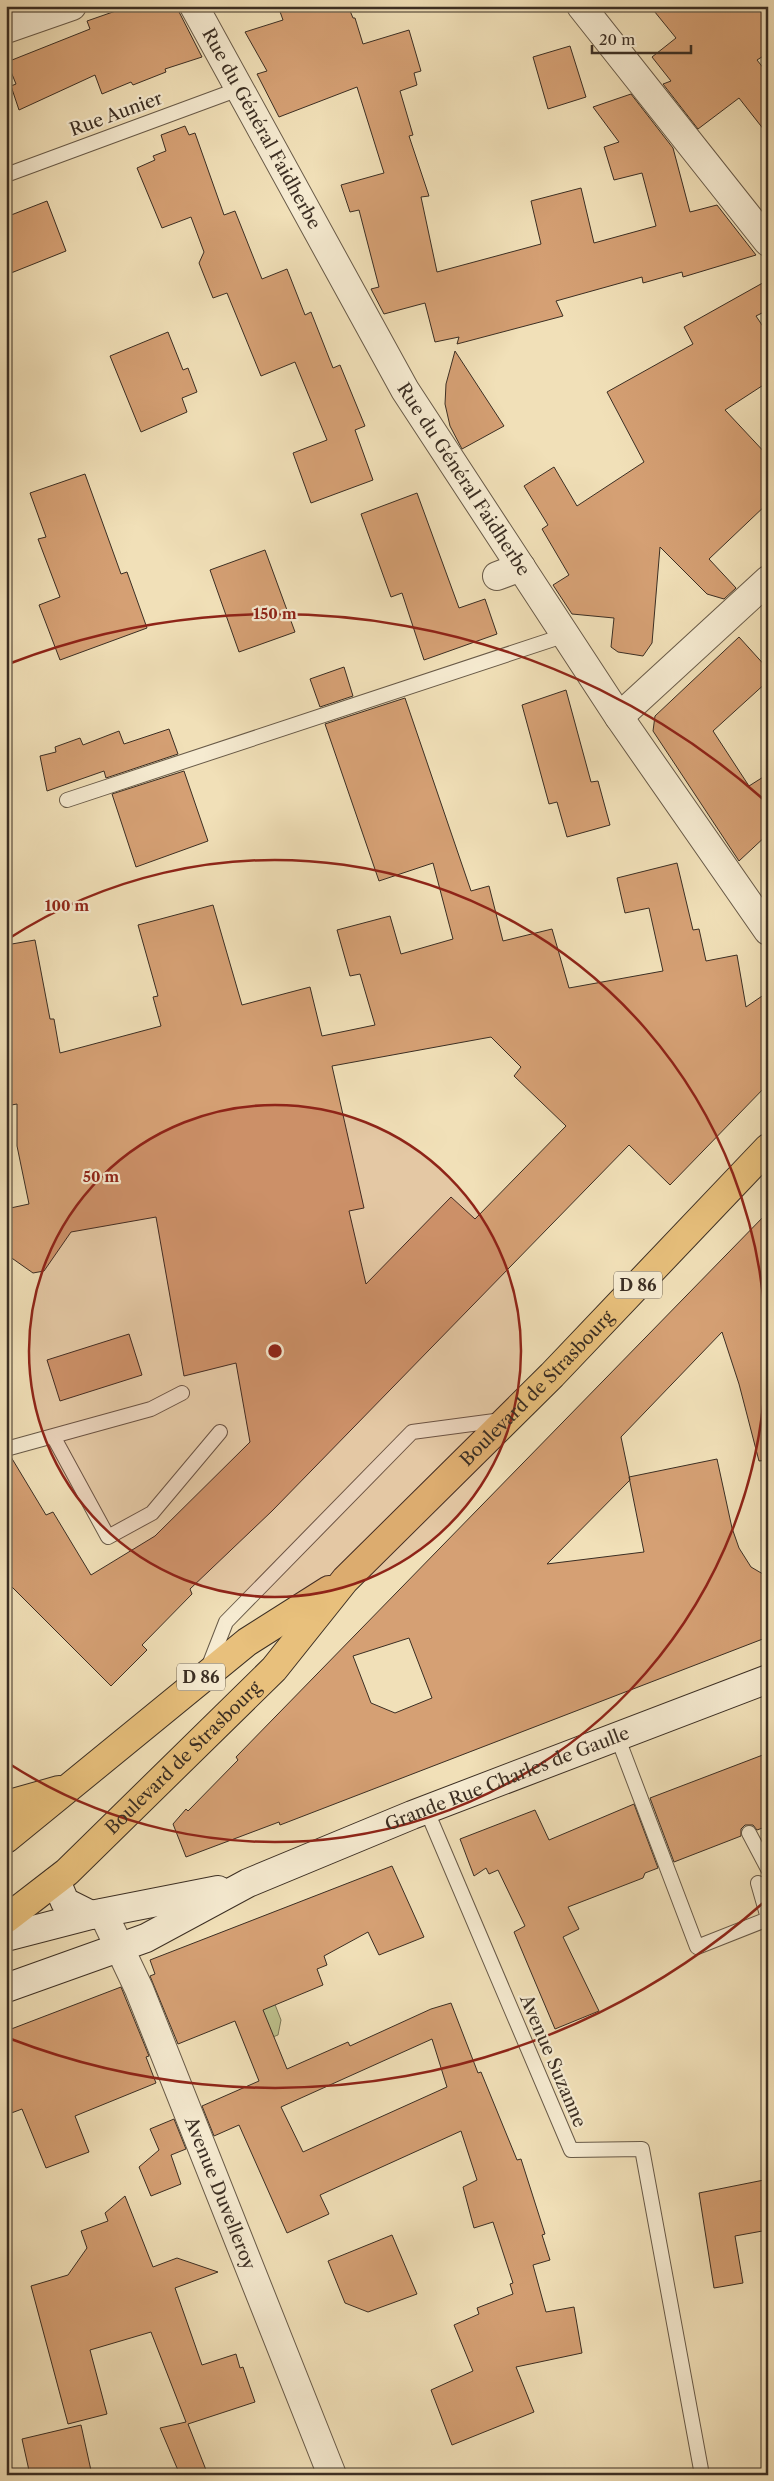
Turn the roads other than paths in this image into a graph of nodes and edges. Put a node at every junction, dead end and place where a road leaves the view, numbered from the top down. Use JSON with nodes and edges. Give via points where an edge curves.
{"nodes":[{"id":1,"x":72,"y":6,"type":"edge"},
{"id":2,"x":194,"y":6,"type":"edge"},
{"id":3,"x":581,"y":6,"type":"edge"},
{"id":4,"x":6,"y":29,"type":"edge"},
{"id":5,"x":239,"y":89,"type":"junction"},
{"id":6,"x":6,"y":175,"type":"edge"},
{"id":7,"x":768,"y":242,"type":"edge"},
{"id":8,"x":768,"y":580,"type":"edge"},
{"id":9,"x":566,"y":636,"type":"junction"},
{"id":10,"x":619,"y":717,"type":"junction"},
{"id":11,"x":67,"y":800,"type":"dead end"},
{"id":12,"x":768,"y":931,"type":"edge"},
{"id":13,"x":768,"y":1148,"type":"edge"},
{"id":14,"x":182,"y":1394,"type":"dead end"},
{"id":15,"x":508,"y":1420,"type":"junction"},
{"id":16,"x":220,"y":1432,"type":"dead end"},
{"id":17,"x":54,"y":1436,"type":"junction"},
{"id":18,"x":6,"y":1449,"type":"edge"},
{"id":19,"x":345,"y":1580,"type":"junction"},
{"id":20,"x":206,"y":1674,"type":"junction"},
{"id":21,"x":768,"y":1679,"type":"edge"},
{"id":22,"x":617,"y":1736,"type":"junction"},
{"id":23,"x":68,"y":1788,"type":"junction"},
{"id":24,"x":6,"y":1805,"type":"edge"},
{"id":25,"x":426,"y":1809,"type":"junction"},
{"id":26,"x":750,"y":1833,"type":"dead end"},
{"id":27,"x":6,"y":1839,"type":"edge"},
{"id":28,"x":768,"y":1869,"type":"edge"},
{"id":29,"x":56,"y":1881,"type":"junction"},
{"id":30,"x":248,"y":1883,"type":"junction"},
{"id":31,"x":758,"y":1883,"type":"dead end"},
{"id":32,"x":97,"y":1914,"type":"junction"},
{"id":33,"x":768,"y":1919,"type":"edge"},
{"id":34,"x":6,"y":1920,"type":"edge"},
{"id":35,"x":6,"y":1937,"type":"edge"},
{"id":36,"x":121,"y":1947,"type":"junction"},
{"id":37,"x":6,"y":1988,"type":"edge"},
{"id":38,"x":332,"y":2475,"type":"edge"},
{"id":39,"x":702,"y":2475,"type":"edge"}],
"edges":[{"from":1,"to":4,"type":"street"},
{"from":2,"to":5,"type":"street","name":"Rue du Général Faidherbe"},
{"from":3,"to":7,"type":"street"},
{"from":5,"to":6,"type":"lane","name":"Rue Aunier"},
{"from":5,"to":9,"type":"street","name":"Rue du Général Faidherbe","via":[[509,572]]},
{"from":8,"to":10,"type":"street"},
{"from":9,"to":10,"type":"street","name":"Rue du Général Faidherbe"},
{"from":9,"to":11,"type":"lane"},
{"from":10,"to":12,"type":"street","name":"Rue du Général Faidherbe"},
{"from":13,"to":15,"type":"main road","name":"Boulevard de Strasbourg","number":"D 86"},
{"from":14,"to":17,"type":"lane","via":[[151,1409]]},
{"from":15,"to":19,"type":"main road","name":"Boulevard de Strasbourg","number":"D 86"},
{"from":15,"to":20,"type":"lane","via":[[412,1432],[226,1622]]},
{"from":16,"to":17,"type":"lane","via":[[152,1513],[108,1537]]},
{"from":17,"to":18,"type":"lane"},
{"from":19,"to":20,"type":"main road","name":"Boulevard de Strasbourg","number":"D 86","via":[[246,1642]]},
{"from":19,"to":29,"type":"main road","name":"Boulevard de Strasbourg","number":"D 86","via":[[274,1670]]},
{"from":20,"to":23,"type":"main road","name":"Boulevard de Strasbourg","number":"D 86"},
{"from":21,"to":22,"type":"street","name":"Grande Rue Charles de Gaulle"},
{"from":22,"to":25,"type":"street","name":"Grande Rue Charles de Gaulle"},
{"from":22,"to":33,"type":"lane","via":[[697,1947]]},
{"from":23,"to":24,"type":"main road"},
{"from":23,"to":27,"type":"main road","name":"Boulevard de Strasbourg","number":"D 86"},
{"from":25,"to":30,"type":"street","name":"Grande Rue Charles de Gaulle"},
{"from":25,"to":39,"type":"lane","name":"Avenue Suzanne","via":[[571,2150],[642,2149]]},
{"from":26,"to":28,"type":"lane"},
{"from":29,"to":32,"type":"street","via":[[65,1902]]},
{"from":29,"to":34,"type":"main road","name":"Boulevard de Strasbourg","number":"D 86"},
{"from":30,"to":32,"type":"street","name":"Grande Rue Charles de Gaulle"},
{"from":30,"to":36,"type":"street","name":"Grande Rue Charles de Gaulle","via":[[146,1938]]},
{"from":31,"to":33,"type":"lane"},
{"from":32,"to":35,"type":"street","name":"Grande Rue Charles de Gaulle"},
{"from":32,"to":36,"type":"street","name":"Avenue Duvelleroy"},
{"from":36,"to":37,"type":"street","name":"Grande Rue Charles de Gaulle"},
{"from":36,"to":38,"type":"street","name":"Avenue Duvelleroy"}]}
